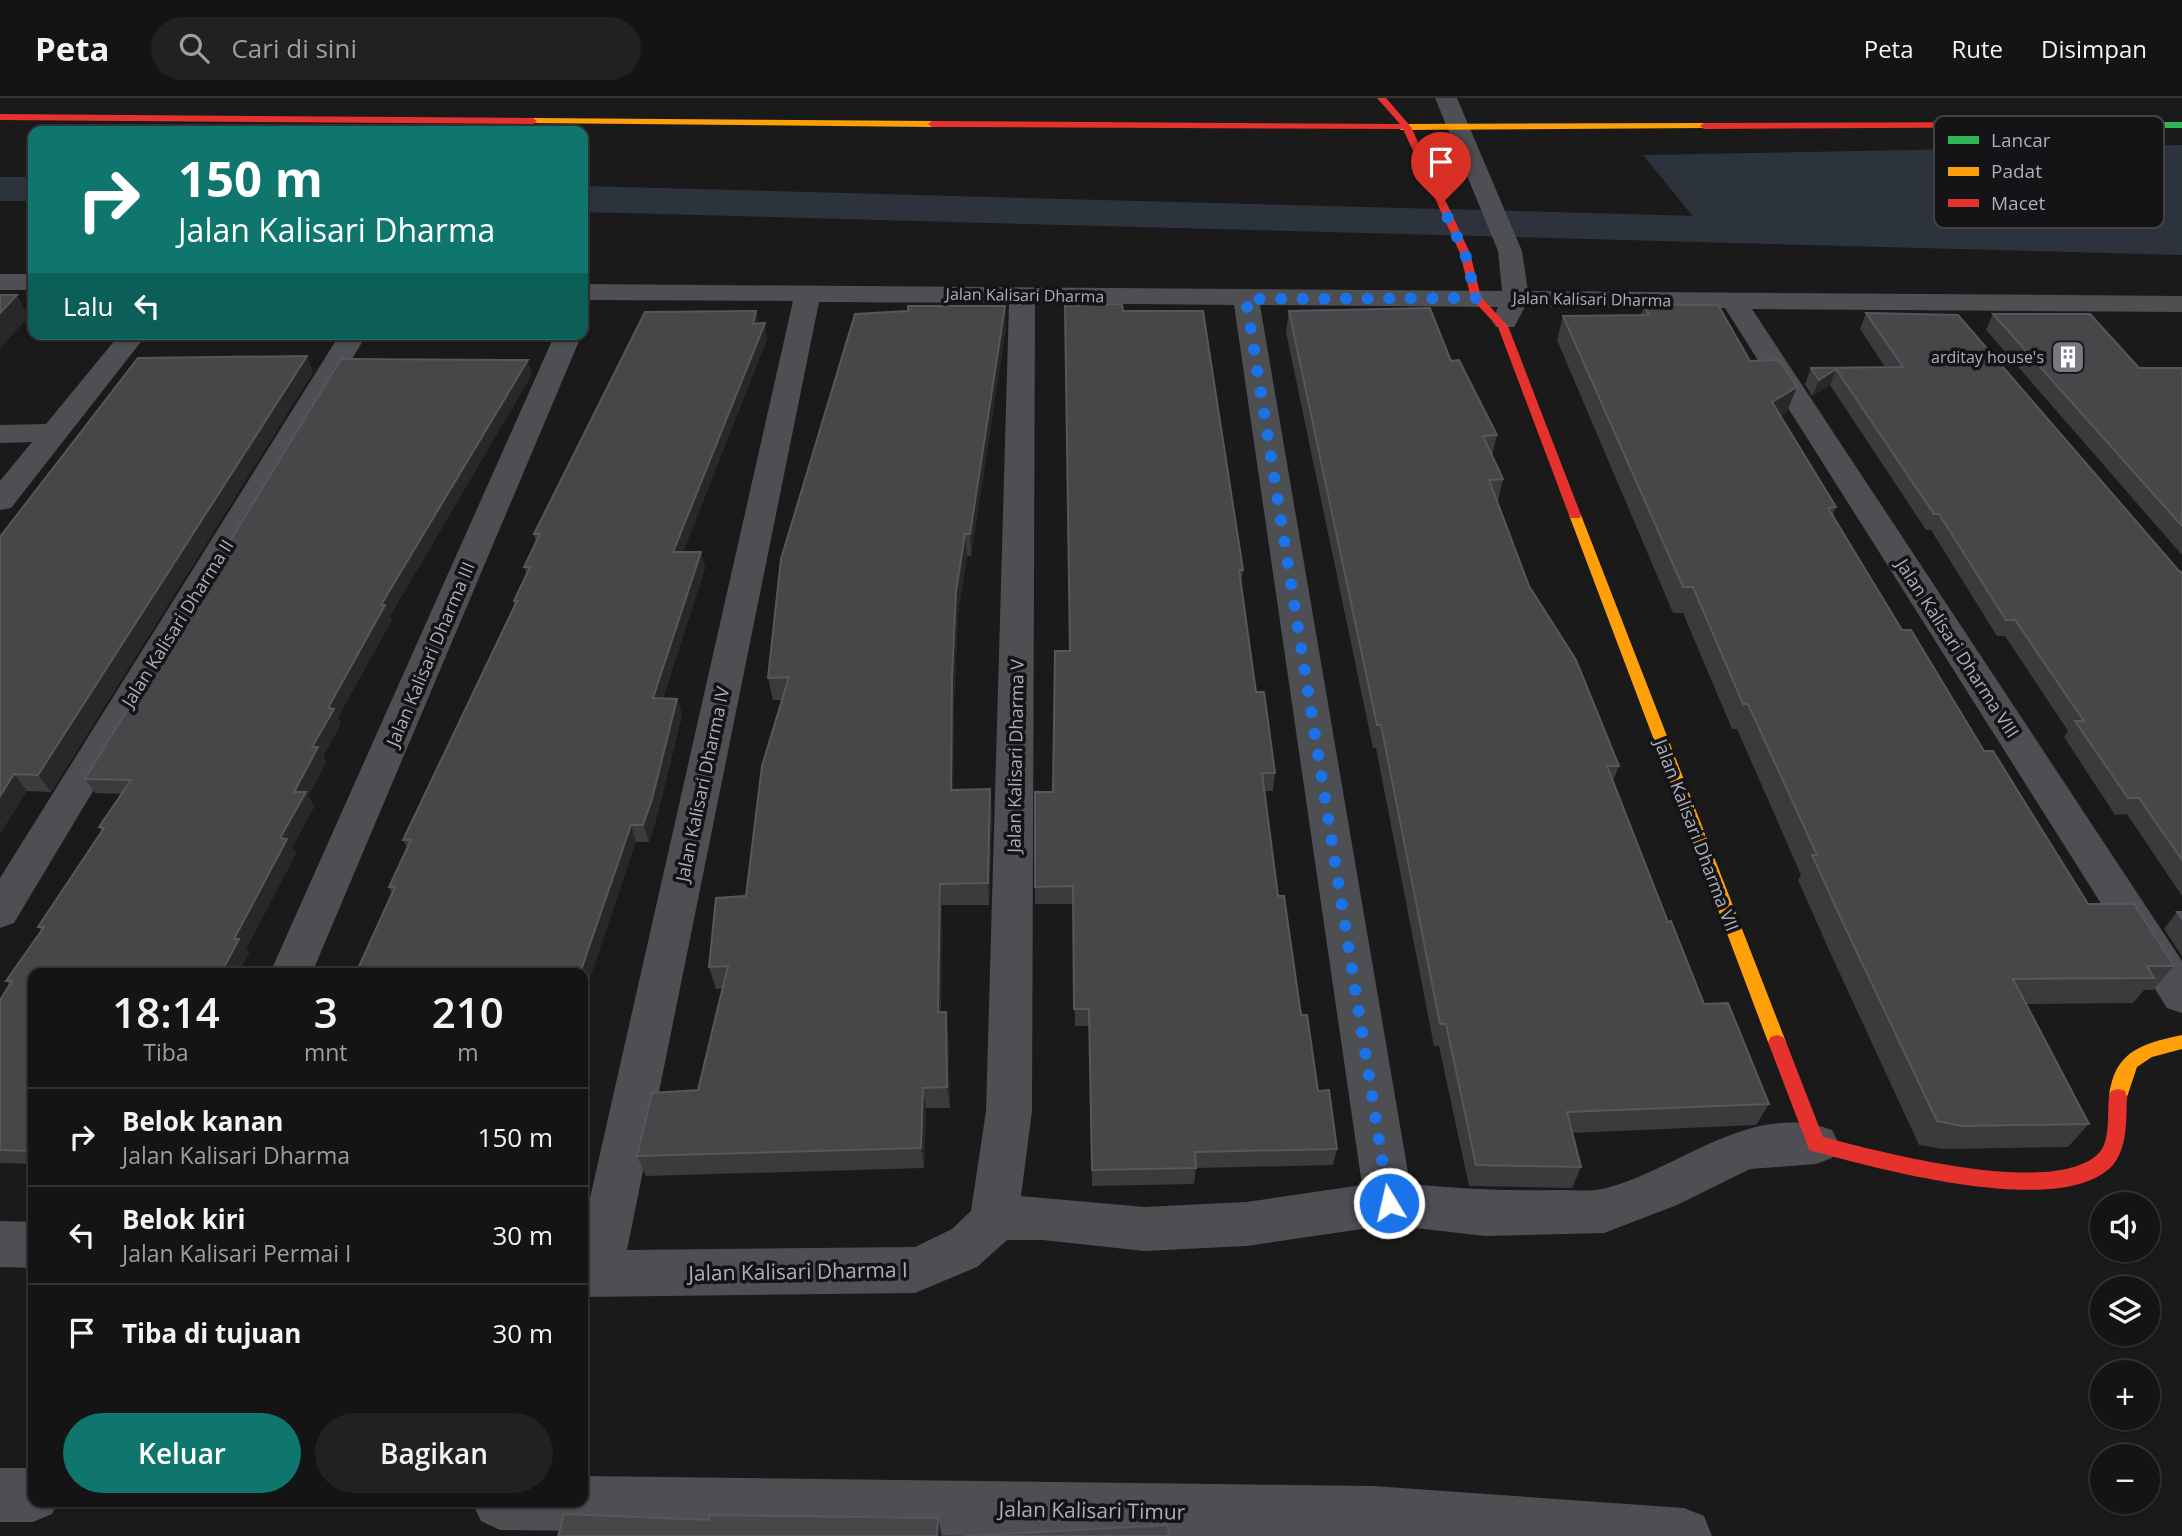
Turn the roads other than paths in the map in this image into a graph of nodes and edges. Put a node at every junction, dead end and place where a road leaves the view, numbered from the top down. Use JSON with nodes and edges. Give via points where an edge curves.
{"nodes":[{"id":1,"x":1381,"y":98,"type":"edge"},
{"id":2,"x":1446,"y":98,"type":"edge"},
{"id":3,"x":0,"y":117,"type":"edge"},
{"id":4,"x":1934,"y":125,"type":"edge"},
{"id":5,"x":2164,"y":125,"type":"edge"},
{"id":6,"x":2182,"y":125,"type":"edge"},
{"id":7,"x":1459,"y":126,"type":"junction"},
{"id":8,"x":1406,"y":127,"type":"junction"},
{"id":9,"x":0,"y":282,"type":"edge"},
{"id":10,"x":28,"y":282,"type":"edge"},
{"id":11,"x":808,"y":293,"type":"junction"},
{"id":12,"x":1022,"y":294,"type":"junction"},
{"id":13,"x":588,"y":295,"type":"edge"},
{"id":14,"x":1516,"y":297,"type":"junction"},
{"id":15,"x":1476,"y":298,"type":"junction"},
{"id":16,"x":1246,"y":299,"type":"junction"},
{"id":17,"x":1733,"y":300,"type":"junction"},
{"id":18,"x":1945,"y":303,"type":"junction"},
{"id":19,"x":2179,"y":307,"type":"edge"},
{"id":20,"x":1503,"y":326,"type":"junction"},
{"id":21,"x":1971,"y":333,"type":"edge"},
{"id":22,"x":129,"y":340,"type":"edge"},
{"id":23,"x":350,"y":340,"type":"edge"},
{"id":24,"x":566,"y":340,"type":"edge"},
{"id":25,"x":56,"y":433,"type":"junction"},
{"id":26,"x":0,"y":434,"type":"edge"},
{"id":27,"x":0,"y":501,"type":"edge"},
{"id":28,"x":0,"y":912,"type":"edge"},
{"id":29,"x":293,"y":968,"type":"edge"},
{"id":30,"x":2182,"y":996,"type":"edge"},
{"id":31,"x":2182,"y":1042,"type":"edge"},
{"id":32,"x":1816,"y":1144,"type":"junction"},
{"id":33,"x":1389,"y":1203,"type":"junction"},
{"id":34,"x":994,"y":1218,"type":"junction"},
{"id":35,"x":0,"y":1244,"type":"edge"},
{"id":36,"x":28,"y":1244,"type":"edge"},
{"id":37,"x":590,"y":1274,"type":"edge"},
{"id":38,"x":0,"y":1494,"type":"edge"},
{"id":39,"x":28,"y":1495,"type":"edge"},
{"id":40,"x":588,"y":1503,"type":"edge"},
{"id":41,"x":1684,"y":1536,"type":"edge"}],
"edges":[{"from":1,"to":8,"type":"street"},
{"from":2,"to":7,"type":"street"},
{"from":3,"to":8,"type":"street"},
{"from":4,"to":7,"type":"street"},
{"from":5,"to":6,"type":"street"},
{"from":7,"to":8,"type":"street"},
{"from":7,"to":14,"type":"street","via":[[1510,251]]},
{"from":8,"to":15,"type":"street","via":[[1465,253]]},
{"from":9,"to":10,"type":"street"},
{"from":11,"to":12,"type":"street","name":"Jalan Kalisari Dharma"},
{"from":11,"to":13,"type":"street","name":"Jalan Kalisari Dharma"},
{"from":11,"to":37,"type":"street","name":"Jalan Kalisari Dharma IV"},
{"from":12,"to":16,"type":"street","name":"Jalan Kalisari Dharma"},
{"from":12,"to":34,"type":"street","name":"Jalan Kalisari Dharma V","via":[[1009,1111]]},
{"from":14,"to":15,"type":"street","name":"Jalan Kalisari Dharma"},
{"from":14,"to":17,"type":"street","name":"Jalan Kalisari Dharma"},
{"from":14,"to":20,"type":"street"},
{"from":15,"to":16,"type":"street","name":"Jalan Kalisari Dharma"},
{"from":15,"to":20,"type":"street","name":"Jalan Kalisari Dharma VII"},
{"from":16,"to":33,"type":"street"},
{"from":17,"to":18,"type":"street","name":"Jalan Kalisari Dharma"},
{"from":17,"to":30,"type":"street","name":"Jalan Kalisari Dharma VIII"},
{"from":18,"to":19,"type":"street","name":"Jalan Kalisari Dharma"},
{"from":18,"to":21,"type":"street"},
{"from":20,"to":32,"type":"street","name":"Jalan Kalisari Dharma VII"},
{"from":22,"to":25,"type":"street"},
{"from":23,"to":28,"type":"street","name":"Jalan Kalisari Dharma II"},
{"from":24,"to":29,"type":"street","name":"Jalan Kalisari Dharma III"},
{"from":25,"to":26,"type":"street"},
{"from":25,"to":27,"type":"street"},
{"from":31,"to":32,"type":"street","via":[[2129,1059],[2120,1090],[2115,1140],[2106,1162],[2083,1177],[2026,1182],[1949,1175]]},
{"from":32,"to":33,"type":"street","via":[[1748,1149],[1660,1191],[1604,1211],[1485,1214]]},
{"from":33,"to":34,"type":"street","via":[[1199,1228],[1144,1229],[1043,1218]]},
{"from":34,"to":37,"type":"street","name":"Jalan Kalisari Dharma I","via":[[985,1233],[964,1250],[915,1270]]},
{"from":35,"to":36,"type":"street"},
{"from":38,"to":39,"type":"street"},
{"from":40,"to":41,"type":"street","name":"Jalan Kalisari Timur","via":[[1373,1514]]}]}
